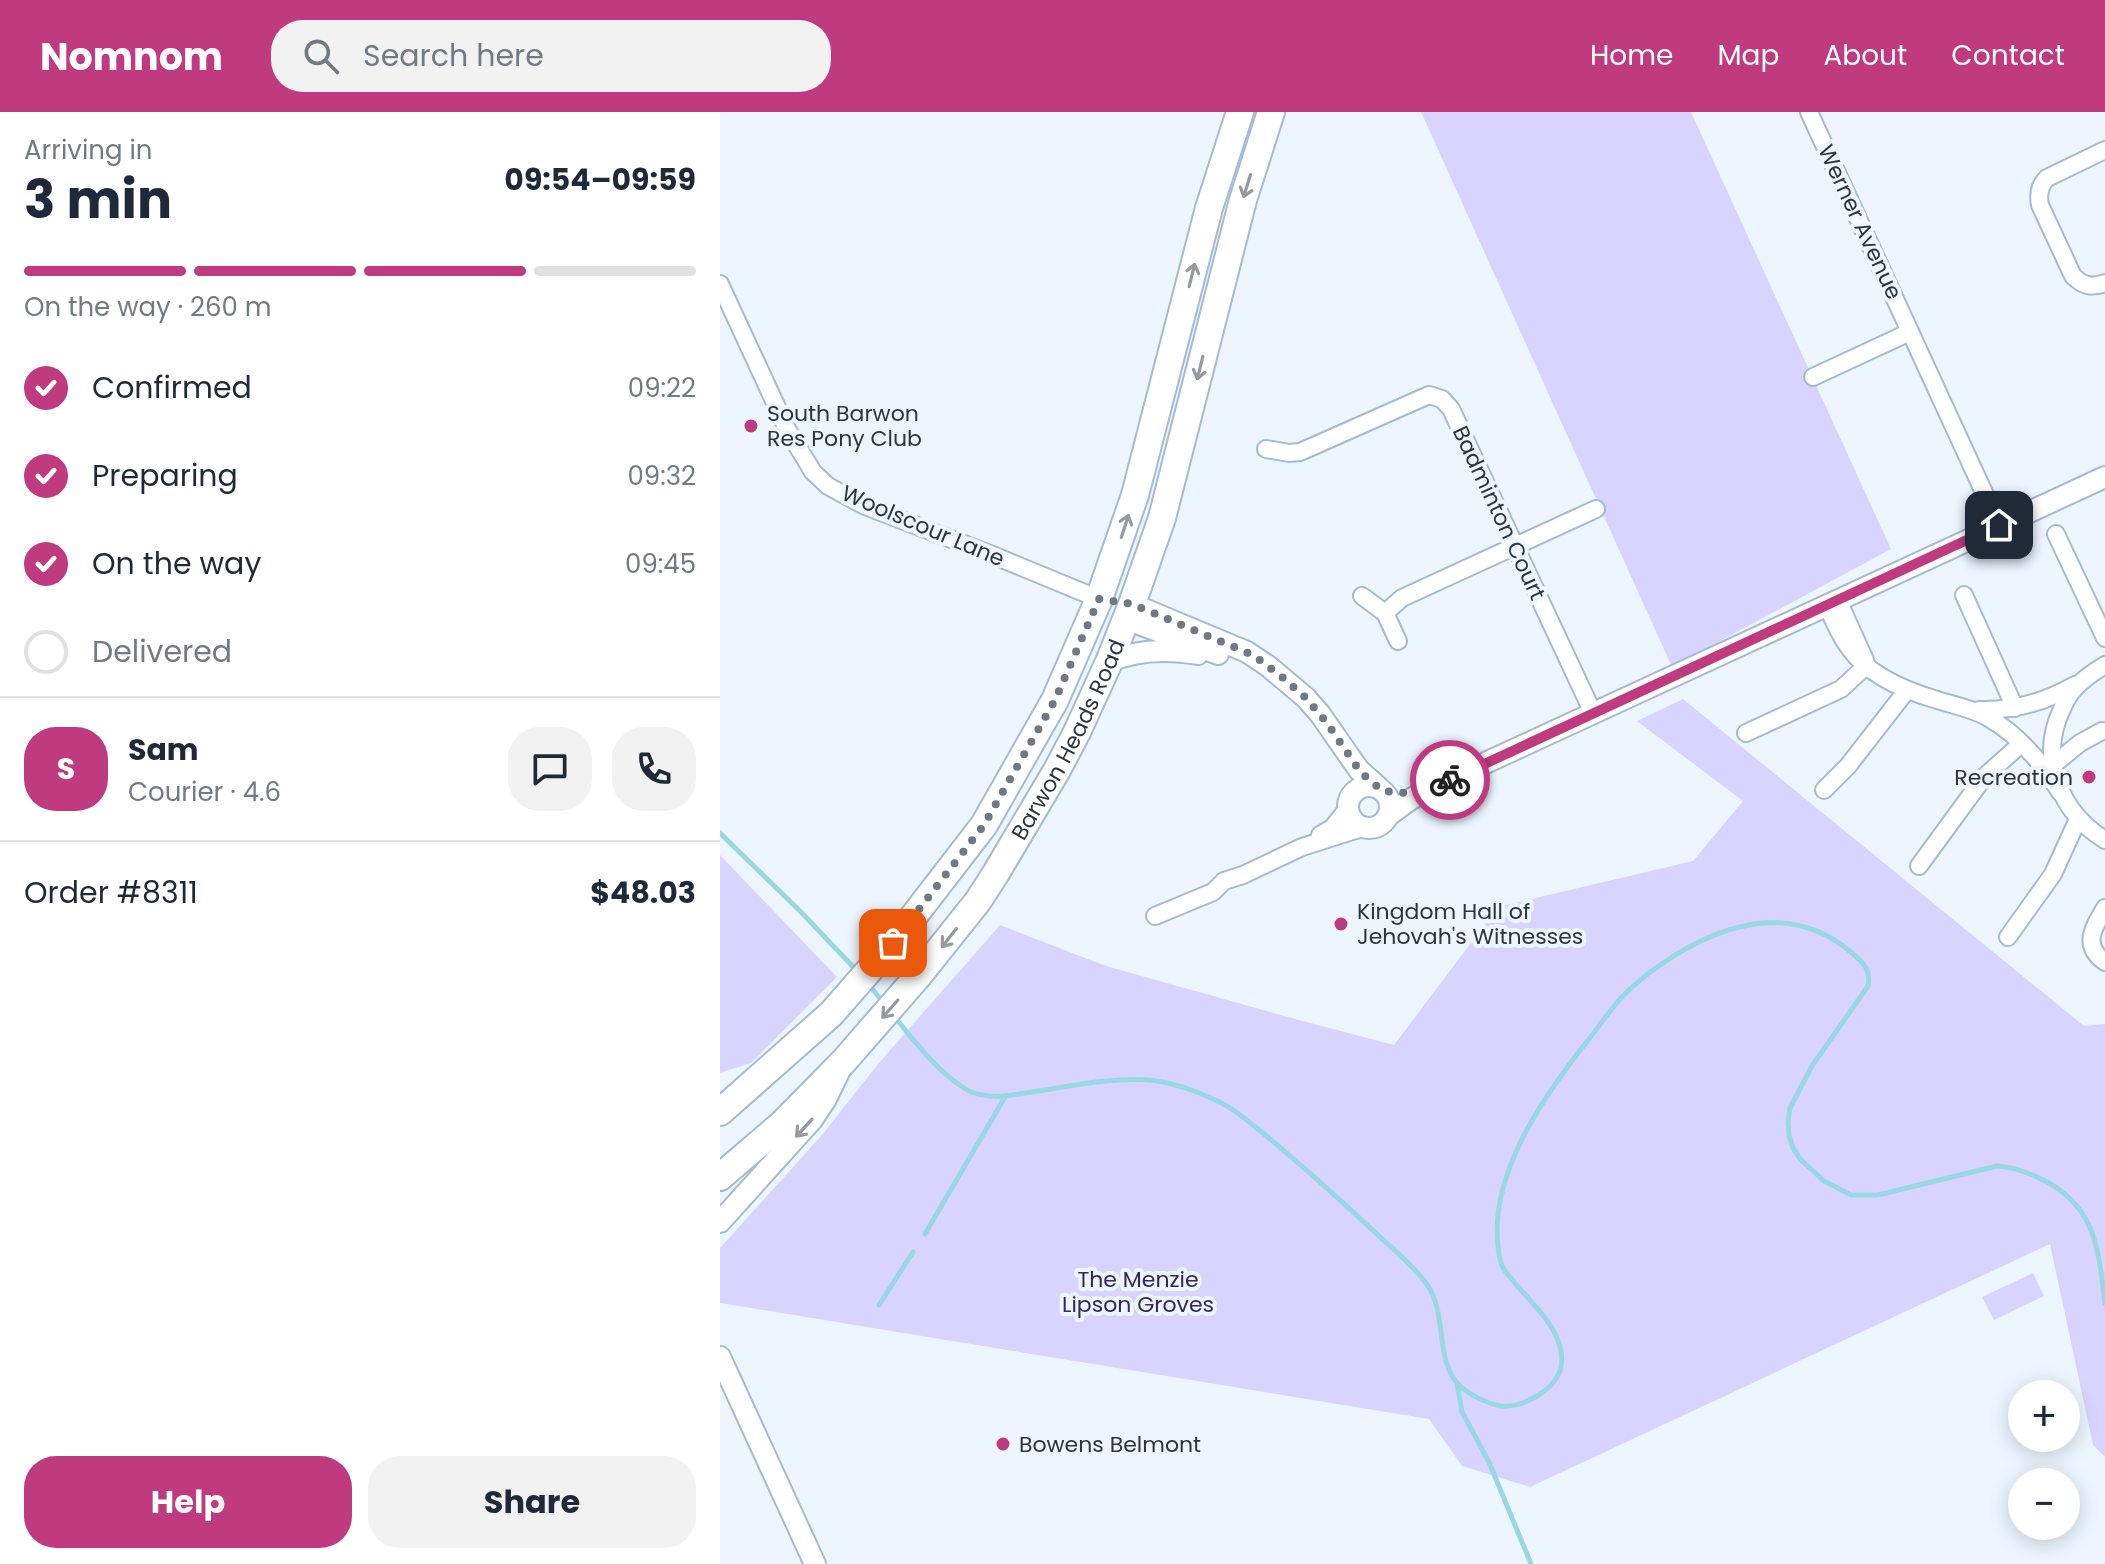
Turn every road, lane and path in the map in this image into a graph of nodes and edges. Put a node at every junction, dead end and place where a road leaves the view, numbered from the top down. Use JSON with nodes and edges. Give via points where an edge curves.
{"nodes":[{"id":1,"x":1240,"y":112,"type":"edge"},
{"id":2,"x":1271,"y":112,"type":"edge"},
{"id":3,"x":1809,"y":112,"type":"edge"},
{"id":4,"x":2105,"y":150,"type":"edge"},
{"id":5,"x":2105,"y":283,"type":"edge"},
{"id":6,"x":720,"y":284,"type":"edge"},
{"id":7,"x":1910,"y":332,"type":"junction"},
{"id":8,"x":1813,"y":377,"type":"dead end"},
{"id":9,"x":1266,"y":449,"type":"dead end"},
{"id":10,"x":2105,"y":477,"type":"edge"},
{"id":11,"x":1596,"y":509,"type":"dead end"},
{"id":12,"x":1999,"y":525,"type":"junction"},
{"id":13,"x":2056,"y":534,"type":"dead end"},
{"id":14,"x":1514,"y":546,"type":"junction"},
{"id":15,"x":1964,"y":595,"type":"dead end"},
{"id":16,"x":1362,"y":596,"type":"dead end"},
{"id":17,"x":1099,"y":599,"type":"junction"},
{"id":18,"x":1832,"y":603,"type":"junction"},
{"id":19,"x":1129,"y":612,"type":"junction"},
{"id":20,"x":1385,"y":613,"type":"junction"},
{"id":21,"x":2105,"y":638,"type":"edge"},
{"id":22,"x":1398,"y":641,"type":"dead end"},
{"id":23,"x":1234,"y":660,"type":"junction"},
{"id":24,"x":1109,"y":662,"type":"junction"},
{"id":25,"x":1867,"y":665,"type":"junction"},
{"id":26,"x":2105,"y":665,"type":"edge"},
{"id":27,"x":2083,"y":680,"type":"junction"},
{"id":28,"x":1294,"y":688,"type":"junction"},
{"id":29,"x":1907,"y":690,"type":"junction"},
{"id":30,"x":1961,"y":707,"type":"junction"},
{"id":31,"x":2015,"y":708,"type":"junction"},
{"id":32,"x":1593,"y":713,"type":"junction"},
{"id":33,"x":1327,"y":723,"type":"junction"},
{"id":34,"x":2102,"y":731,"type":"dead end"},
{"id":35,"x":1746,"y":733,"type":"dead end"},
{"id":36,"x":2021,"y":744,"type":"junction"},
{"id":37,"x":2053,"y":765,"type":"junction"},
{"id":38,"x":1380,"y":789,"type":"junction"},
{"id":39,"x":1429,"y":789,"type":"junction"},
{"id":40,"x":1824,"y":790,"type":"dead end"},
{"id":41,"x":2060,"y":792,"type":"junction"},
{"id":42,"x":1350,"y":802,"type":"junction"},
{"id":43,"x":1389,"y":815,"type":"junction"},
{"id":44,"x":2078,"y":819,"type":"junction"},
{"id":45,"x":1365,"y":827,"type":"junction"},
{"id":46,"x":2105,"y":840,"type":"edge"},
{"id":47,"x":1302,"y":847,"type":"junction"},
{"id":48,"x":1919,"y":866,"type":"dead end"},
{"id":49,"x":2105,"y":908,"type":"edge"},
{"id":50,"x":1155,"y":916,"type":"dead end"},
{"id":51,"x":2008,"y":937,"type":"dead end"},
{"id":52,"x":2105,"y":962,"type":"edge"},
{"id":53,"x":852,"y":1052,"type":"junction"},
{"id":54,"x":720,"y":1112,"type":"edge"},
{"id":55,"x":720,"y":1177,"type":"edge"},
{"id":56,"x":720,"y":1222,"type":"edge"},
{"id":57,"x":720,"y":1358,"type":"edge"},
{"id":58,"x":815,"y":1564,"type":"edge"}],
"edges":[{"from":17,"to":1,"type":"main road","name":"Barwon Heads Road","one_way":true,"via":[[1135,495],[1209,208]]},
{"from":2,"to":19,"type":"main road","name":"Barwon Heads Road","one_way":true,"via":[[1243,200],[1162,518]]},
{"from":3,"to":7,"type":"street","name":"Werner Avenue"},
{"from":4,"to":5,"type":"street","via":[[2047,178],[2039,196],[2073,276],[2088,286]]},
{"from":6,"to":17,"type":"street","name":"Woolscour Lane","via":[[787,429],[813,472],[828,486],[865,506]]},
{"from":7,"to":8,"type":"street"},
{"from":7,"to":12,"type":"street","name":"Werner Avenue"},
{"from":9,"to":14,"type":"street","name":"Badminton Court","via":[[1300,452],[1429,395],[1442,399]]},
{"from":10,"to":12,"type":"street"},
{"from":11,"to":14,"type":"street"},
{"from":12,"to":18,"type":"street"},
{"from":13,"to":21,"type":"street"},
{"from":14,"to":20,"type":"street","via":[[1402,598]]},
{"from":14,"to":32,"type":"street","name":"Badminton Court"},
{"from":15,"to":31,"type":"street"},
{"from":16,"to":20,"type":"street"},
{"from":17,"to":19,"type":"main road"},
{"from":17,"to":54,"type":"main road","name":"Barwon Heads Road","via":[[1055,700],[984,825],[831,1014]]},
{"from":18,"to":25,"type":"street"},
{"from":18,"to":32,"type":"street"},
{"from":19,"to":23,"type":"street"},
{"from":19,"to":24,"type":"main road","name":"Barwon Heads Road"},
{"from":19,"to":28,"type":"street","via":[[1247,652]]},
{"from":20,"to":22,"type":"street"},
{"from":23,"to":24,"type":"street","via":[[1150,652]]},
{"from":23,"to":28,"type":"street"},
{"from":24,"to":53,"type":"main road","name":"Barwon Heads Road","one_way":true,"via":[[1064,758],[978,901]]},
{"from":25,"to":29,"type":"street"},
{"from":25,"to":35,"type":"street","via":[[1844,687]]},
{"from":26,"to":27,"type":"street"},
{"from":27,"to":31,"type":"street"},
{"from":27,"to":37,"type":"street","via":[[2056,722]]},
{"from":28,"to":33,"type":"street"},
{"from":29,"to":30,"type":"street"},
{"from":29,"to":40,"type":"street"},
{"from":30,"to":31,"type":"street"},
{"from":30,"to":36,"type":"street","via":[[1993,721]]},
{"from":32,"to":39,"type":"street"},
{"from":33,"to":38,"type":"street","via":[[1359,770]]},
{"from":33,"to":42,"type":"street","via":[[1342,756]]},
{"from":34,"to":37,"type":"street"},
{"from":36,"to":41,"type":"street","via":[[2041,762]]},
{"from":36,"to":48,"type":"street","via":[[1978,784]]},
{"from":37,"to":41,"type":"street"},
{"from":38,"to":39,"type":"street"},
{"from":38,"to":42,"type":"street","via":[[1366,785]]},
{"from":38,"to":43,"type":"street","via":[[1390,802]]},
{"from":39,"to":43,"type":"street"},
{"from":41,"to":44,"type":"street"},
{"from":42,"to":45,"type":"street","via":[[1353,821]]},
{"from":42,"to":47,"type":"street","via":[[1332,828]]},
{"from":43,"to":45,"type":"street","via":[[1378,826]]},
{"from":44,"to":46,"type":"street"},
{"from":44,"to":51,"type":"street","via":[[2053,874]]},
{"from":45,"to":47,"type":"street"},
{"from":47,"to":50,"type":"street"},
{"from":49,"to":52,"type":"street","via":[[2091,937],[2095,953]]},
{"from":53,"to":55,"type":"main road","name":"Barwon Heads Road","via":[[782,1124]]},
{"from":53,"to":56,"type":"street","one_way":true,"via":[[820,1109]]},
{"from":57,"to":58,"type":"street"}]}
